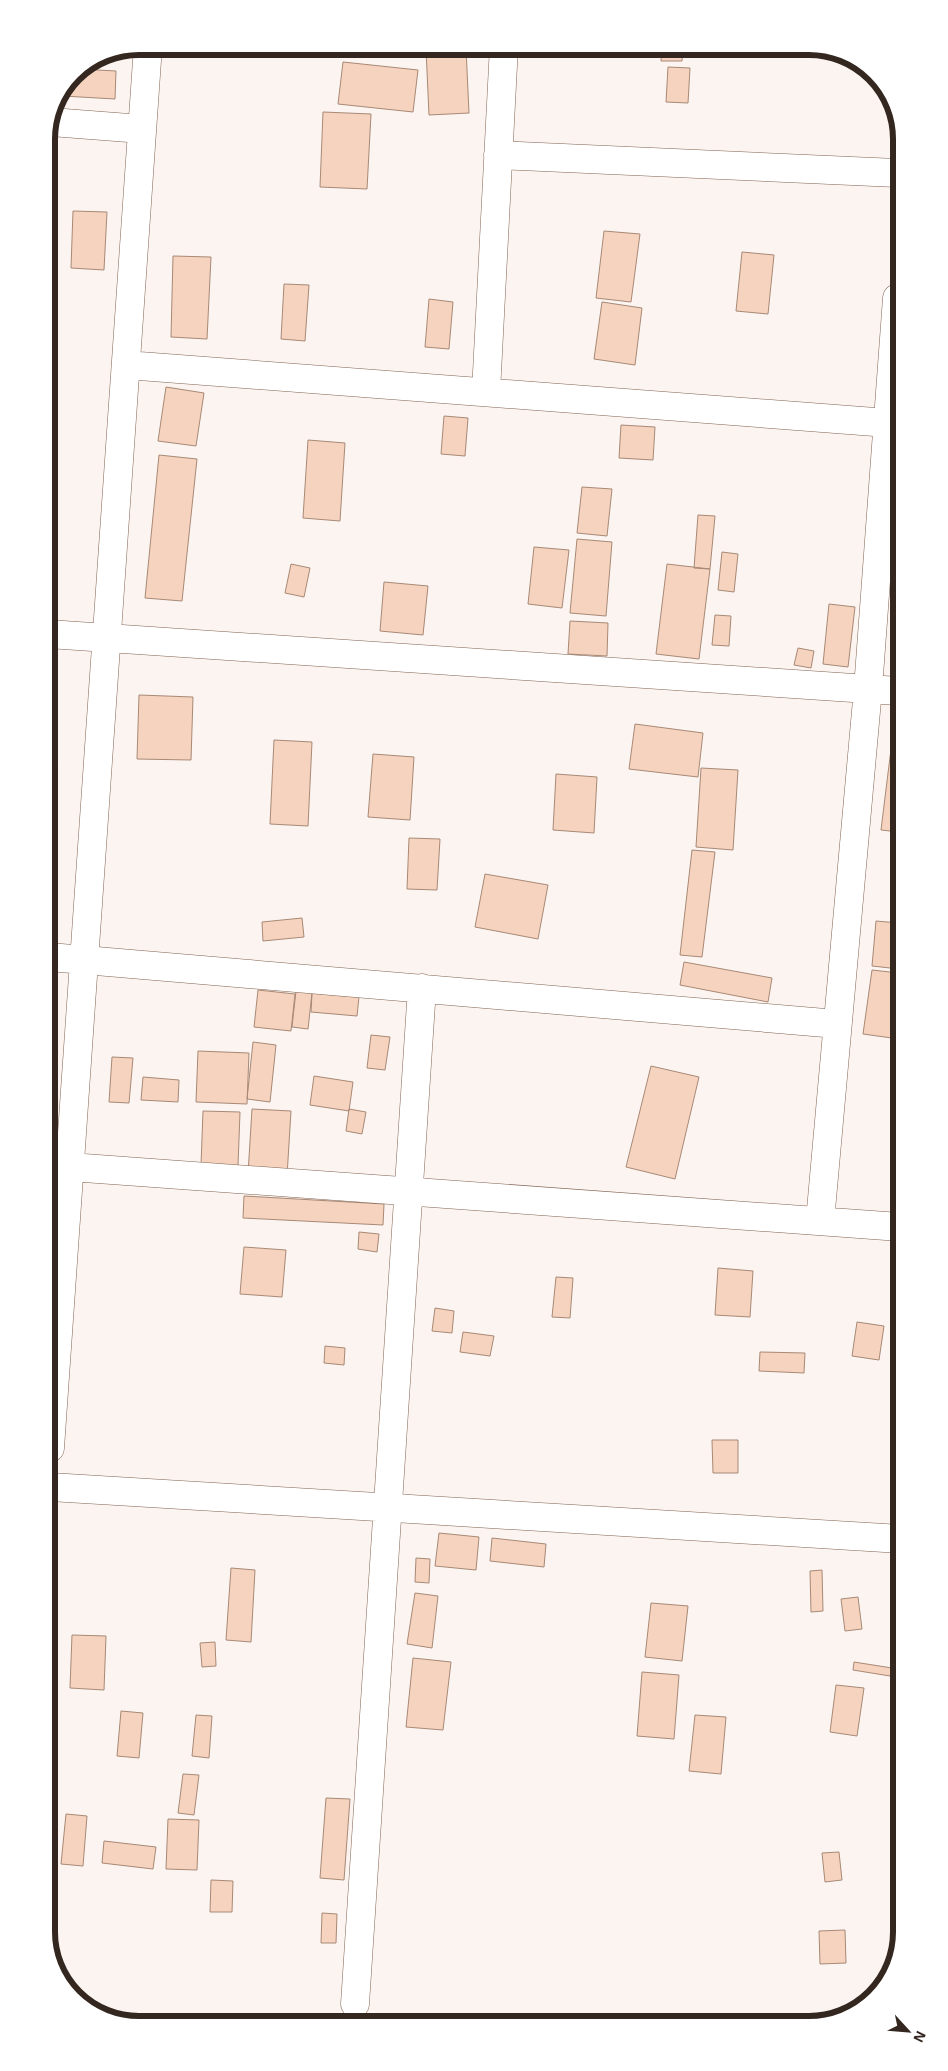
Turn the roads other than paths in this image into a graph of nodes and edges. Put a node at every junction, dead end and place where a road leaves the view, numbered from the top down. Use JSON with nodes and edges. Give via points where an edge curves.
{"nodes":[{"id":1,"x":147,"y":55,"type":"edge"},
{"id":2,"x":504,"y":55,"type":"edge"},
{"id":3,"x":57,"y":122,"type":"edge"},
{"id":4,"x":142,"y":129,"type":"junction"},
{"id":5,"x":498,"y":155,"type":"junction"},
{"id":6,"x":893,"y":173,"type":"edge"},
{"id":7,"x":893,"y":354,"type":"edge"},
{"id":8,"x":126,"y":365,"type":"junction"},
{"id":9,"x":486,"y":392,"type":"junction"},
{"id":10,"x":888,"y":423,"type":"junction"},
{"id":11,"x":55,"y":634,"type":"edge"},
{"id":12,"x":107,"y":638,"type":"junction"},
{"id":13,"x":868,"y":689,"type":"junction"},
{"id":14,"x":893,"y":691,"type":"edge"},
{"id":15,"x":55,"y":958,"type":"edge"},
{"id":16,"x":84,"y":960,"type":"junction"},
{"id":17,"x":422,"y":988,"type":"junction"},
{"id":18,"x":837,"y":1024,"type":"junction"},
{"id":19,"x":70,"y":1167,"type":"junction"},
{"id":20,"x":408,"y":1191,"type":"junction"},
{"id":21,"x":820,"y":1221,"type":"junction"},
{"id":22,"x":893,"y":1226,"type":"edge"},
{"id":23,"x":55,"y":1378,"type":"edge"},
{"id":24,"x":55,"y":1487,"type":"edge"},
{"id":25,"x":387,"y":1508,"type":"junction"},
{"id":26,"x":893,"y":1539,"type":"edge"},
{"id":27,"x":355,"y":2004,"type":"dead end"}],
"edges":[{"from":1,"to":4,"type":"street"},
{"from":2,"to":5,"type":"street"},
{"from":3,"to":4,"type":"street"},
{"from":4,"to":8,"type":"street"},
{"from":5,"to":6,"type":"street"},
{"from":5,"to":9,"type":"street"},
{"from":7,"to":10,"type":"street"},
{"from":8,"to":9,"type":"street"},
{"from":8,"to":12,"type":"street"},
{"from":9,"to":10,"type":"street"},
{"from":10,"to":13,"type":"street"},
{"from":11,"to":12,"type":"street"},
{"from":12,"to":13,"type":"street"},
{"from":12,"to":16,"type":"street"},
{"from":13,"to":14,"type":"street"},
{"from":13,"to":18,"type":"street"},
{"from":15,"to":16,"type":"street"},
{"from":16,"to":17,"type":"street"},
{"from":16,"to":19,"type":"street"},
{"from":17,"to":18,"type":"street"},
{"from":17,"to":20,"type":"street"},
{"from":18,"to":21,"type":"street"},
{"from":19,"to":20,"type":"street"},
{"from":19,"to":23,"type":"street"},
{"from":20,"to":21,"type":"street"},
{"from":20,"to":25,"type":"street"},
{"from":21,"to":22,"type":"street"},
{"from":24,"to":25,"type":"street"},
{"from":25,"to":26,"type":"street"},
{"from":25,"to":27,"type":"street"}]}
